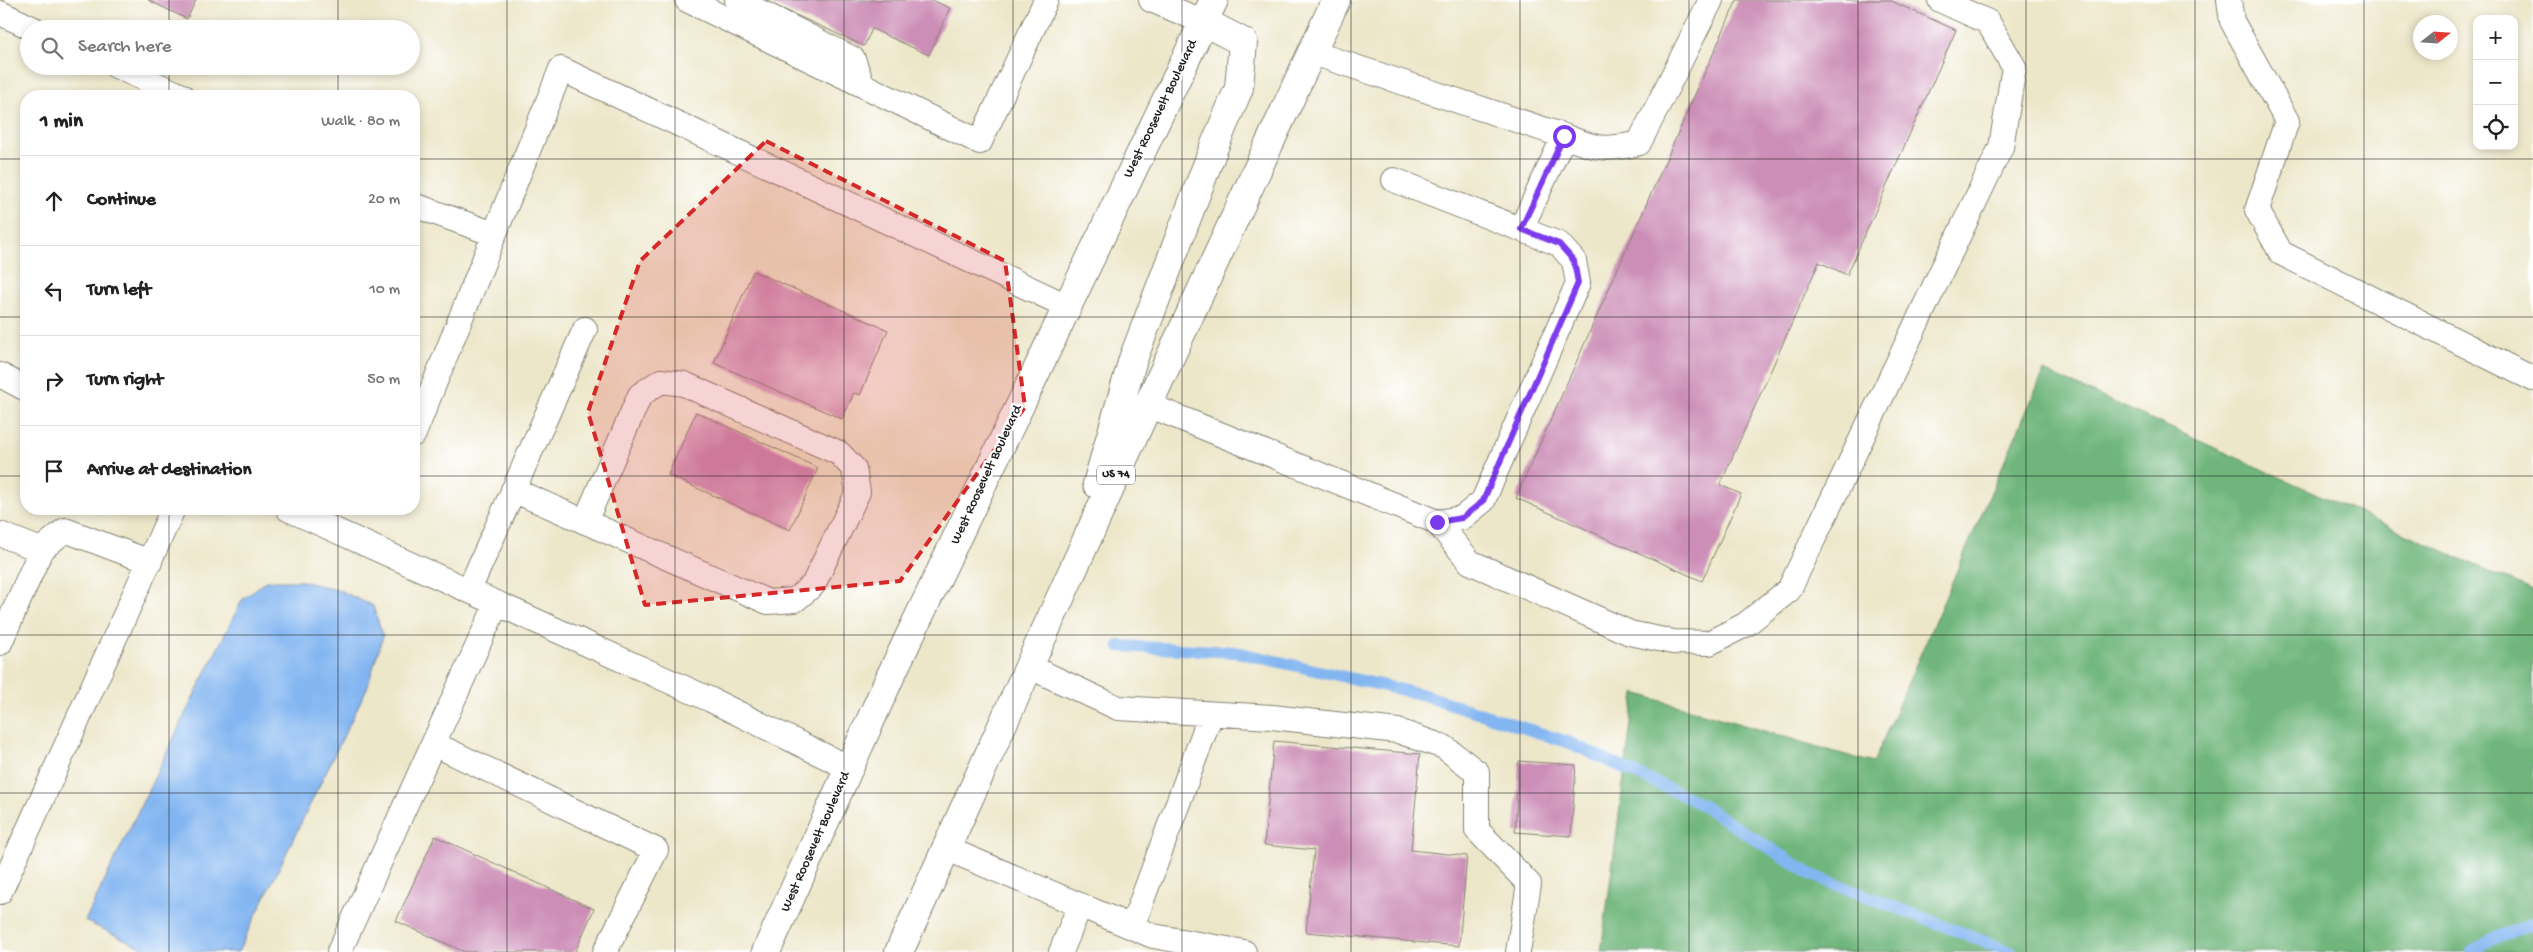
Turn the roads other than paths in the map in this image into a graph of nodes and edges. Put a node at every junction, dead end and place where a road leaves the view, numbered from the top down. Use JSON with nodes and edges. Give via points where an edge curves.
{"nodes":[{"id":1,"x":687,"y":0,"type":"edge"},
{"id":2,"x":737,"y":0,"type":"edge"},
{"id":3,"x":1046,"y":0,"type":"edge"},
{"id":4,"x":1151,"y":0,"type":"edge"},
{"id":5,"x":1336,"y":0,"type":"edge"},
{"id":6,"x":1711,"y":0,"type":"edge"},
{"id":7,"x":1940,"y":0,"type":"edge"},
{"id":8,"x":2229,"y":0,"type":"edge"},
{"id":9,"x":1209,"y":11,"type":"edge"},
{"id":10,"x":0,"y":13,"type":"edge"},
{"id":11,"x":20,"y":22,"type":"edge"},
{"id":12,"x":1313,"y":53,"type":"junction"},
{"id":13,"x":136,"y":75,"type":"edge"},
{"id":14,"x":862,"y":84,"type":"junction"},
{"id":15,"x":169,"y":90,"type":"edge"},
{"id":16,"x":1564,"y":136,"type":"junction"},
{"id":17,"x":1394,"y":180,"type":"dead end"},
{"id":18,"x":420,"y":207,"type":"edge"},
{"id":19,"x":1521,"y":229,"type":"junction"},
{"id":20,"x":494,"y":234,"type":"junction"},
{"id":21,"x":1067,"y":306,"type":"junction"},
{"id":22,"x":585,"y":329,"type":"dead end"},
{"id":23,"x":0,"y":375,"type":"edge"},
{"id":24,"x":2533,"y":379,"type":"edge"},
{"id":25,"x":20,"y":386,"type":"edge"},
{"id":26,"x":1148,"y":405,"type":"junction"},
{"id":27,"x":420,"y":419,"type":"edge"},
{"id":28,"x":513,"y":490,"type":"junction"},
{"id":29,"x":170,"y":515,"type":"edge"},
{"id":30,"x":301,"y":515,"type":"edge"},
{"id":31,"x":585,"y":522,"type":"junction"},
{"id":32,"x":1437,"y":522,"type":"junction"},
{"id":33,"x":0,"y":534,"type":"edge"},
{"id":34,"x":41,"y":550,"type":"junction"},
{"id":35,"x":150,"y":562,"type":"junction"},
{"id":36,"x":1069,"y":579,"type":"junction"},
{"id":37,"x":468,"y":590,"type":"junction"},
{"id":38,"x":497,"y":603,"type":"junction"},
{"id":39,"x":0,"y":643,"type":"edge"},
{"id":40,"x":1028,"y":666,"type":"junction"},
{"id":41,"x":1211,"y":714,"type":"junction"},
{"id":42,"x":434,"y":744,"type":"junction"},
{"id":43,"x":849,"y":768,"type":"junction"},
{"id":44,"x":9,"y":847,"type":"edge"},
{"id":45,"x":945,"y":848,"type":"junction"},
{"id":46,"x":0,"y":892,"type":"edge"},
{"id":47,"x":1080,"y":905,"type":"junction"},
{"id":48,"x":1132,"y":927,"type":"junction"},
{"id":49,"x":339,"y":952,"type":"edge"},
{"id":50,"x":605,"y":952,"type":"edge"},
{"id":51,"x":766,"y":952,"type":"edge"},
{"id":52,"x":898,"y":952,"type":"edge"},
{"id":53,"x":1061,"y":952,"type":"edge"},
{"id":54,"x":1244,"y":952,"type":"edge"},
{"id":55,"x":1518,"y":952,"type":"edge"}],
"edges":[{"from":1,"to":14,"type":"lane"},
{"from":2,"to":14,"type":"lane","via":[[853,59]]},
{"from":3,"to":14,"type":"lane","via":[[980,142]]},
{"from":4,"to":9,"type":"lane"},
{"from":5,"to":12,"type":"highway","number":"US 74"},
{"from":6,"to":16,"type":"lane","via":[[1639,143],[1617,148],[1590,147]]},
{"from":7,"to":32,"type":"lane","via":[[1988,22],[2014,67],[2001,147],[1789,590],[1746,625],[1709,643],[1673,642],[1630,633],[1470,562]]},
{"from":8,"to":24,"type":"lane","via":[[2232,21],[2287,121],[2257,210],[2281,253]]},
{"from":9,"to":21,"type":"highway","name":"West Roosevelt Boulevard"},
{"from":9,"to":36,"type":"highway","via":[[1243,42],[1239,88],[1133,359]]},
{"from":10,"to":11,"type":"lane"},
{"from":12,"to":16,"type":"lane"},
{"from":12,"to":26,"type":"highway","number":"US 74"},
{"from":13,"to":15,"type":"lane"},
{"from":16,"to":19,"type":"lane"},
{"from":17,"to":19,"type":"lane"},
{"from":18,"to":20,"type":"lane"},
{"from":19,"to":32,"type":"lane","via":[[1559,244],[1574,261],[1578,283],[1483,501],[1462,518]]},
{"from":20,"to":21,"type":"lane","via":[[561,69]]},
{"from":20,"to":27,"type":"lane"},
{"from":21,"to":43,"type":"highway","name":"West Roosevelt Boulevard"},
{"from":22,"to":28,"type":"lane"},
{"from":23,"to":25,"type":"lane"},
{"from":26,"to":32,"type":"lane"},
{"from":26,"to":36,"type":"highway","number":"US 74"},
{"from":28,"to":31,"type":"lane"},
{"from":28,"to":37,"type":"lane"},
{"from":29,"to":35,"type":"lane"},
{"from":30,"to":37,"type":"lane"},
{"from":31,"to":31,"type":"lane","via":[[768,602],[795,600],[813,585],[858,492],[854,469],[839,453],[684,384],[661,381],[640,395]]},
{"from":33,"to":34,"type":"lane"},
{"from":34,"to":35,"type":"lane","via":[[65,530]]},
{"from":34,"to":39,"type":"lane"},
{"from":35,"to":44,"type":"lane"},
{"from":36,"to":40,"type":"highway","number":"US 74"},
{"from":37,"to":38,"type":"lane"},
{"from":38,"to":42,"type":"lane"},
{"from":38,"to":43,"type":"lane","via":[[711,700]]},
{"from":40,"to":41,"type":"lane","via":[[1118,708]]},
{"from":40,"to":45,"type":"highway","number":"US 74"},
{"from":41,"to":48,"type":"lane"},
{"from":41,"to":55,"type":"lane","via":[[1272,717],[1398,731],[1444,747],[1477,772],[1478,830],[1529,884]]},
{"from":42,"to":49,"type":"lane"},
{"from":42,"to":50,"type":"lane","via":[[656,850]]},
{"from":43,"to":51,"type":"highway","name":"West Roosevelt Boulevard"},
{"from":44,"to":46,"type":"lane"},
{"from":45,"to":47,"type":"lane"},
{"from":45,"to":52,"type":"highway","number":"US 74"},
{"from":47,"to":48,"type":"lane"},
{"from":47,"to":53,"type":"lane"},
{"from":48,"to":54,"type":"lane","via":[[1153,936]]}]}
